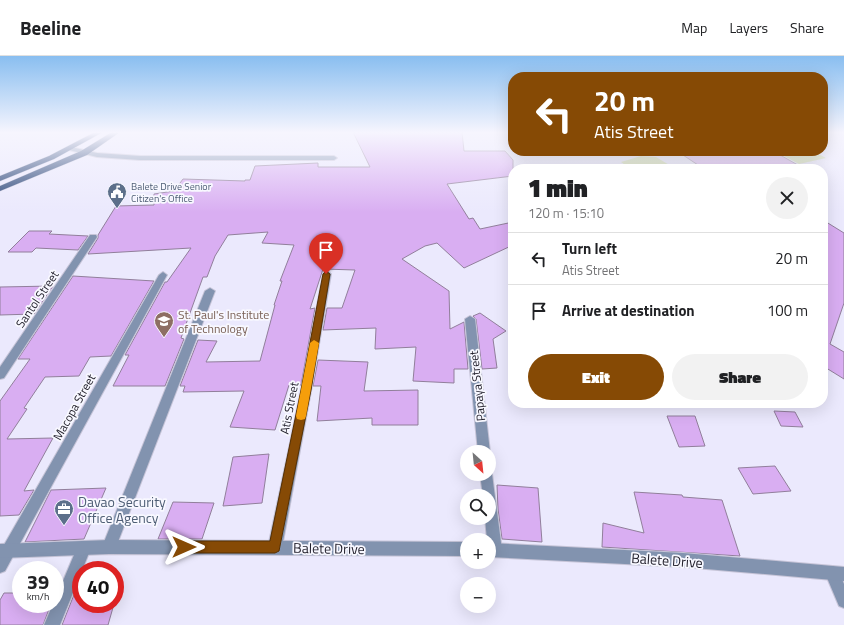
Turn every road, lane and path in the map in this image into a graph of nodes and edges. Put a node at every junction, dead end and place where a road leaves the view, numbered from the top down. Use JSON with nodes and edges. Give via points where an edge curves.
{"nodes":[{"id":1,"x":48,"y":159,"type":"edge"},
{"id":2,"x":71,"y":159,"type":"edge"},
{"id":3,"x":0,"y":179,"type":"edge"},
{"id":4,"x":0,"y":189,"type":"edge"},
{"id":5,"x":93,"y":237,"type":"dead end"},
{"id":6,"x":326,"y":274,"type":"dead end"},
{"id":7,"x":163,"y":275,"type":"dead end"},
{"id":8,"x":210,"y":291,"type":"dead end"},
{"id":9,"x":470,"y":320,"type":"dead end"},
{"id":10,"x":0,"y":375,"type":"edge"},
{"id":11,"x":483,"y":445,"type":"edge"},
{"id":12,"x":109,"y":547,"type":"junction"},
{"id":13,"x":275,"y":547,"type":"junction"},
{"id":14,"x":84,"y":548,"type":"junction"},
{"id":15,"x":460,"y":549,"type":"edge"},
{"id":16,"x":496,"y":550,"type":"edge"},
{"id":17,"x":4,"y":551,"type":"edge"},
{"id":18,"x":0,"y":566,"type":"edge"},
{"id":19,"x":838,"y":574,"type":"edge"},
{"id":20,"x":844,"y":601,"type":"edge"},
{"id":21,"x":52,"y":625,"type":"edge"}],
"edges":[{"from":1,"to":3,"type":"highway"},
{"from":2,"to":4,"type":"highway"},
{"from":5,"to":10,"type":"street","name":"Santol Street"},
{"from":6,"to":13,"type":"street","name":"Atis Street"},
{"from":7,"to":17,"type":"street","name":"Macopa Street"},
{"from":8,"to":12,"type":"street"},
{"from":9,"to":11,"type":"street","name":"Papaya Street"},
{"from":12,"to":13,"type":"street","name":"Balete Drive"},
{"from":12,"to":14,"type":"street","name":"Balete Drive"},
{"from":13,"to":15,"type":"street","name":"Balete Drive"},
{"from":14,"to":17,"type":"street","name":"Balete Drive"},
{"from":14,"to":21,"type":"street"},
{"from":16,"to":19,"type":"street","name":"Balete Drive","via":[[683,560]]},
{"from":17,"to":18,"type":"street","name":"Macopa Street"},
{"from":19,"to":20,"type":"street"}]}
